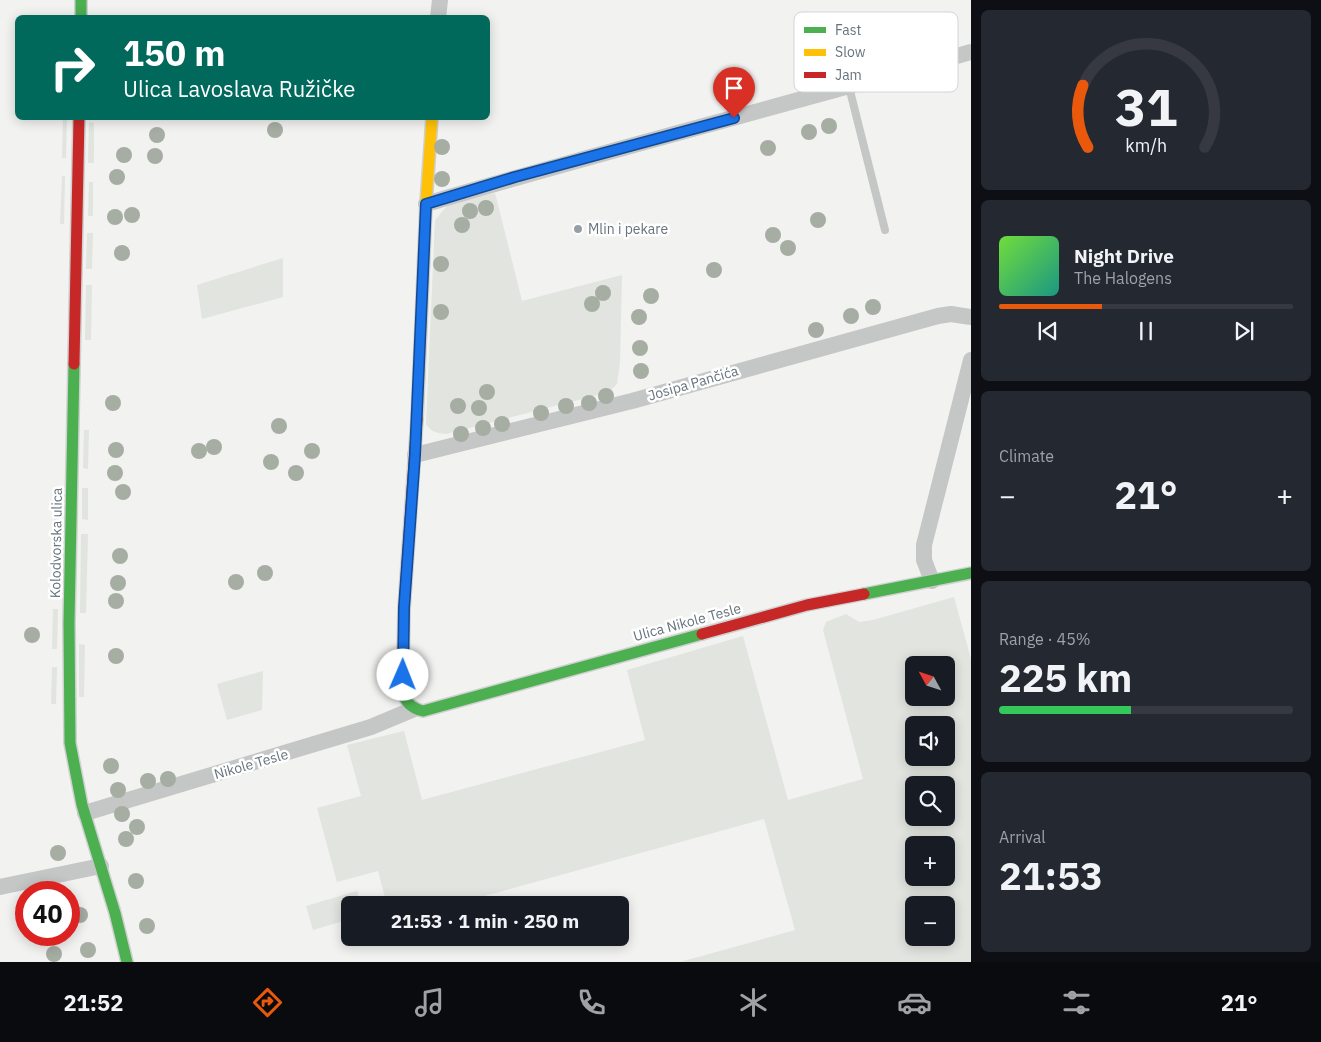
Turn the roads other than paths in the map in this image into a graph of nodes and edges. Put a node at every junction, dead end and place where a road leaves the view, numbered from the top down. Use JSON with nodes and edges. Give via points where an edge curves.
{"nodes":[{"id":1,"x":81,"y":0,"type":"edge"},
{"id":2,"x":440,"y":0,"type":"edge"},
{"id":3,"x":81,"y":15,"type":"edge"},
{"id":4,"x":438,"y":15,"type":"edge"},
{"id":5,"x":971,"y":52,"type":"edge"},
{"id":6,"x":958,"y":56,"type":"edge"},
{"id":7,"x":830,"y":92,"type":"edge"},
{"id":8,"x":850,"y":92,"type":"edge"},
{"id":9,"x":79,"y":120,"type":"edge"},
{"id":10,"x":432,"y":120,"type":"edge"},
{"id":11,"x":426,"y":204,"type":"junction"},
{"id":12,"x":885,"y":230,"type":"dead end"},
{"id":13,"x":971,"y":317,"type":"edge"},
{"id":14,"x":971,"y":360,"type":"edge"},
{"id":15,"x":415,"y":455,"type":"junction"},
{"id":16,"x":971,"y":573,"type":"edge"},
{"id":17,"x":932,"y":581,"type":"junction"},
{"id":18,"x":414,"y":709,"type":"junction"},
{"id":19,"x":85,"y":813,"type":"junction"},
{"id":20,"x":101,"y":866,"type":"junction"},
{"id":21,"x":0,"y":887,"type":"edge"},
{"id":22,"x":127,"y":962,"type":"edge"}],
"edges":[{"from":1,"to":3,"type":"street"},
{"from":2,"to":4,"type":"street"},
{"from":5,"to":6,"type":"street"},
{"from":7,"to":11,"type":"street"},
{"from":8,"to":12,"type":"lane"},
{"from":9,"to":19,"type":"street","name":"Kolodvorska ulica","via":[[69,623],[70,743]]},
{"from":10,"to":11,"type":"street"},
{"from":11,"to":15,"type":"street"},
{"from":13,"to":15,"type":"street","name":"Josipa Pančića","via":[[938,316],[632,401]]},
{"from":14,"to":17,"type":"street","via":[[924,545],[924,560]]},
{"from":15,"to":18,"type":"street","via":[[404,608],[403,692],[404,699]]},
{"from":16,"to":17,"type":"street","name":"Ulica Nikole Tesle"},
{"from":17,"to":18,"type":"street","name":"Ulica Nikole Tesle","via":[[807,605],[423,710]]},
{"from":18,"to":19,"type":"street","name":"Nikole Tesle","via":[[371,727]]},
{"from":19,"to":20,"type":"street","name":"Kolodvorska ulica"},
{"from":20,"to":21,"type":"street"},
{"from":20,"to":22,"type":"street","name":"Kolodvorska ulica"}]}
